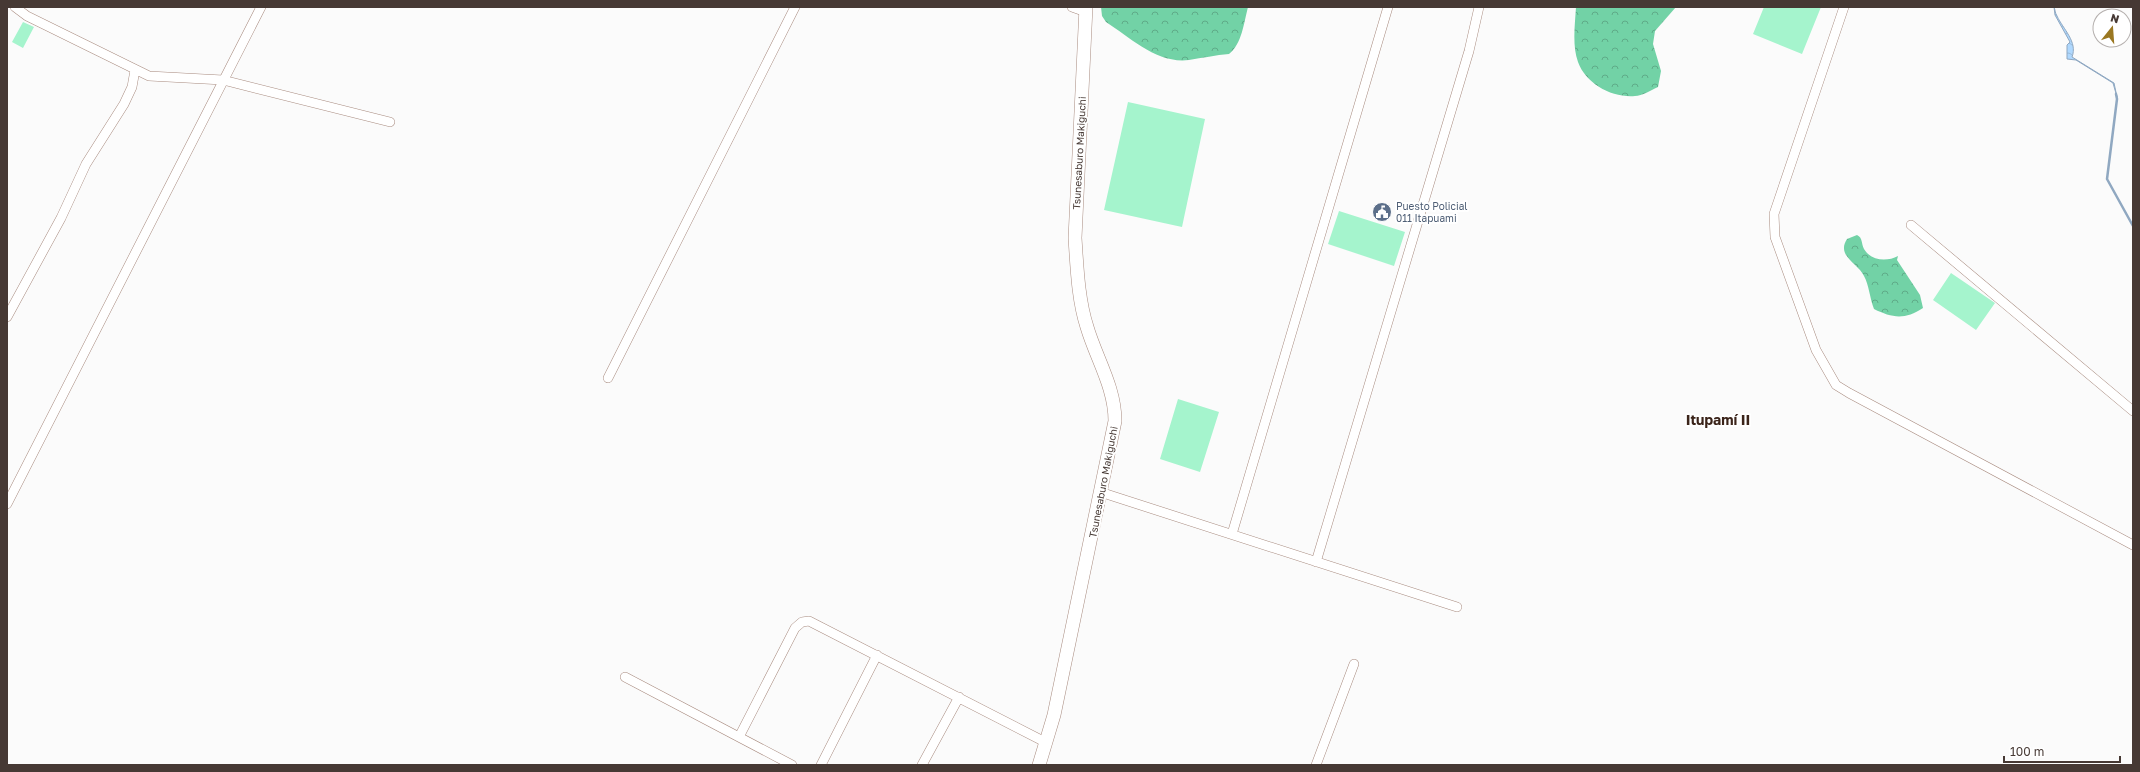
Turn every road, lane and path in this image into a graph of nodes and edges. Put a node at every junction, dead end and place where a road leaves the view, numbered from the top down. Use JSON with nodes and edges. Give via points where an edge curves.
{"nodes":[{"id":1,"x":15,"y":7,"type":"edge"},
{"id":2,"x":261,"y":7,"type":"edge"},
{"id":3,"x":795,"y":7,"type":"edge"},
{"id":4,"x":1072,"y":7,"type":"edge"},
{"id":5,"x":1388,"y":7,"type":"edge"},
{"id":6,"x":1478,"y":7,"type":"edge"},
{"id":7,"x":1844,"y":7,"type":"edge"},
{"id":8,"x":1086,"y":10,"type":"edge"},
{"id":9,"x":135,"y":70,"type":"junction"},
{"id":10,"x":223,"y":80,"type":"junction"},
{"id":11,"x":390,"y":122,"type":"dead end"},
{"id":12,"x":1911,"y":225,"type":"dead end"},
{"id":13,"x":7,"y":317,"type":"edge"},
{"id":14,"x":608,"y":378,"type":"dead end"},
{"id":15,"x":2133,"y":411,"type":"edge"},
{"id":16,"x":1100,"y":492,"type":"junction"},
{"id":17,"x":7,"y":504,"type":"edge"},
{"id":18,"x":1232,"y":534,"type":"junction"},
{"id":19,"x":2133,"y":545,"type":"edge"},
{"id":20,"x":1316,"y":562,"type":"junction"},
{"id":21,"x":1457,"y":607,"type":"dead end"},
{"id":22,"x":877,"y":655,"type":"junction"},
{"id":23,"x":1354,"y":664,"type":"dead end"},
{"id":24,"x":625,"y":677,"type":"dead end"},
{"id":25,"x":959,"y":697,"type":"junction"},
{"id":26,"x":739,"y":737,"type":"junction"},
{"id":27,"x":1047,"y":743,"type":"junction"},
{"id":28,"x":792,"y":765,"type":"edge"},
{"id":29,"x":822,"y":765,"type":"edge"},
{"id":30,"x":922,"y":765,"type":"edge"},
{"id":31,"x":1039,"y":765,"type":"edge"},
{"id":32,"x":1316,"y":765,"type":"edge"}],
"edges":[{"from":1,"to":9,"type":"street","via":[[27,16]]},
{"from":2,"to":10,"type":"street"},
{"from":3,"to":14,"type":"street"},
{"from":4,"to":8,"type":"street"},
{"from":5,"to":18,"type":"street"},
{"from":6,"to":20,"type":"street","via":[[1469,51]]},
{"from":7,"to":19,"type":"street","via":[[1774,214],[1775,237],[1816,350],[1836,384],[1850,393]]},
{"from":8,"to":16,"type":"street","name":"Tsunesaburo Makiguchi","via":[[1075,238],[1086,326],[1107,378],[1115,411],[1114,430]]},
{"from":9,"to":10,"type":"street","via":[[149,76]]},
{"from":9,"to":13,"type":"street","via":[[132,87],[124,104],[86,164],[62,218]]},
{"from":10,"to":11,"type":"street"},
{"from":10,"to":17,"type":"street"},
{"from":12,"to":15,"type":"street"},
{"from":16,"to":18,"type":"street"},
{"from":16,"to":27,"type":"street","name":"Tsunesaburo Makiguchi"},
{"from":18,"to":20,"type":"street"},
{"from":20,"to":21,"type":"street"},
{"from":22,"to":25,"type":"street"},
{"from":22,"to":26,"type":"street","via":[[815,623],[802,622],[795,628]]},
{"from":22,"to":29,"type":"street"},
{"from":23,"to":32,"type":"street"},
{"from":24,"to":26,"type":"street"},
{"from":25,"to":27,"type":"street"},
{"from":25,"to":30,"type":"street"},
{"from":26,"to":28,"type":"street"},
{"from":27,"to":31,"type":"street","name":"Tsunesaburo Makiguchi"}]}
